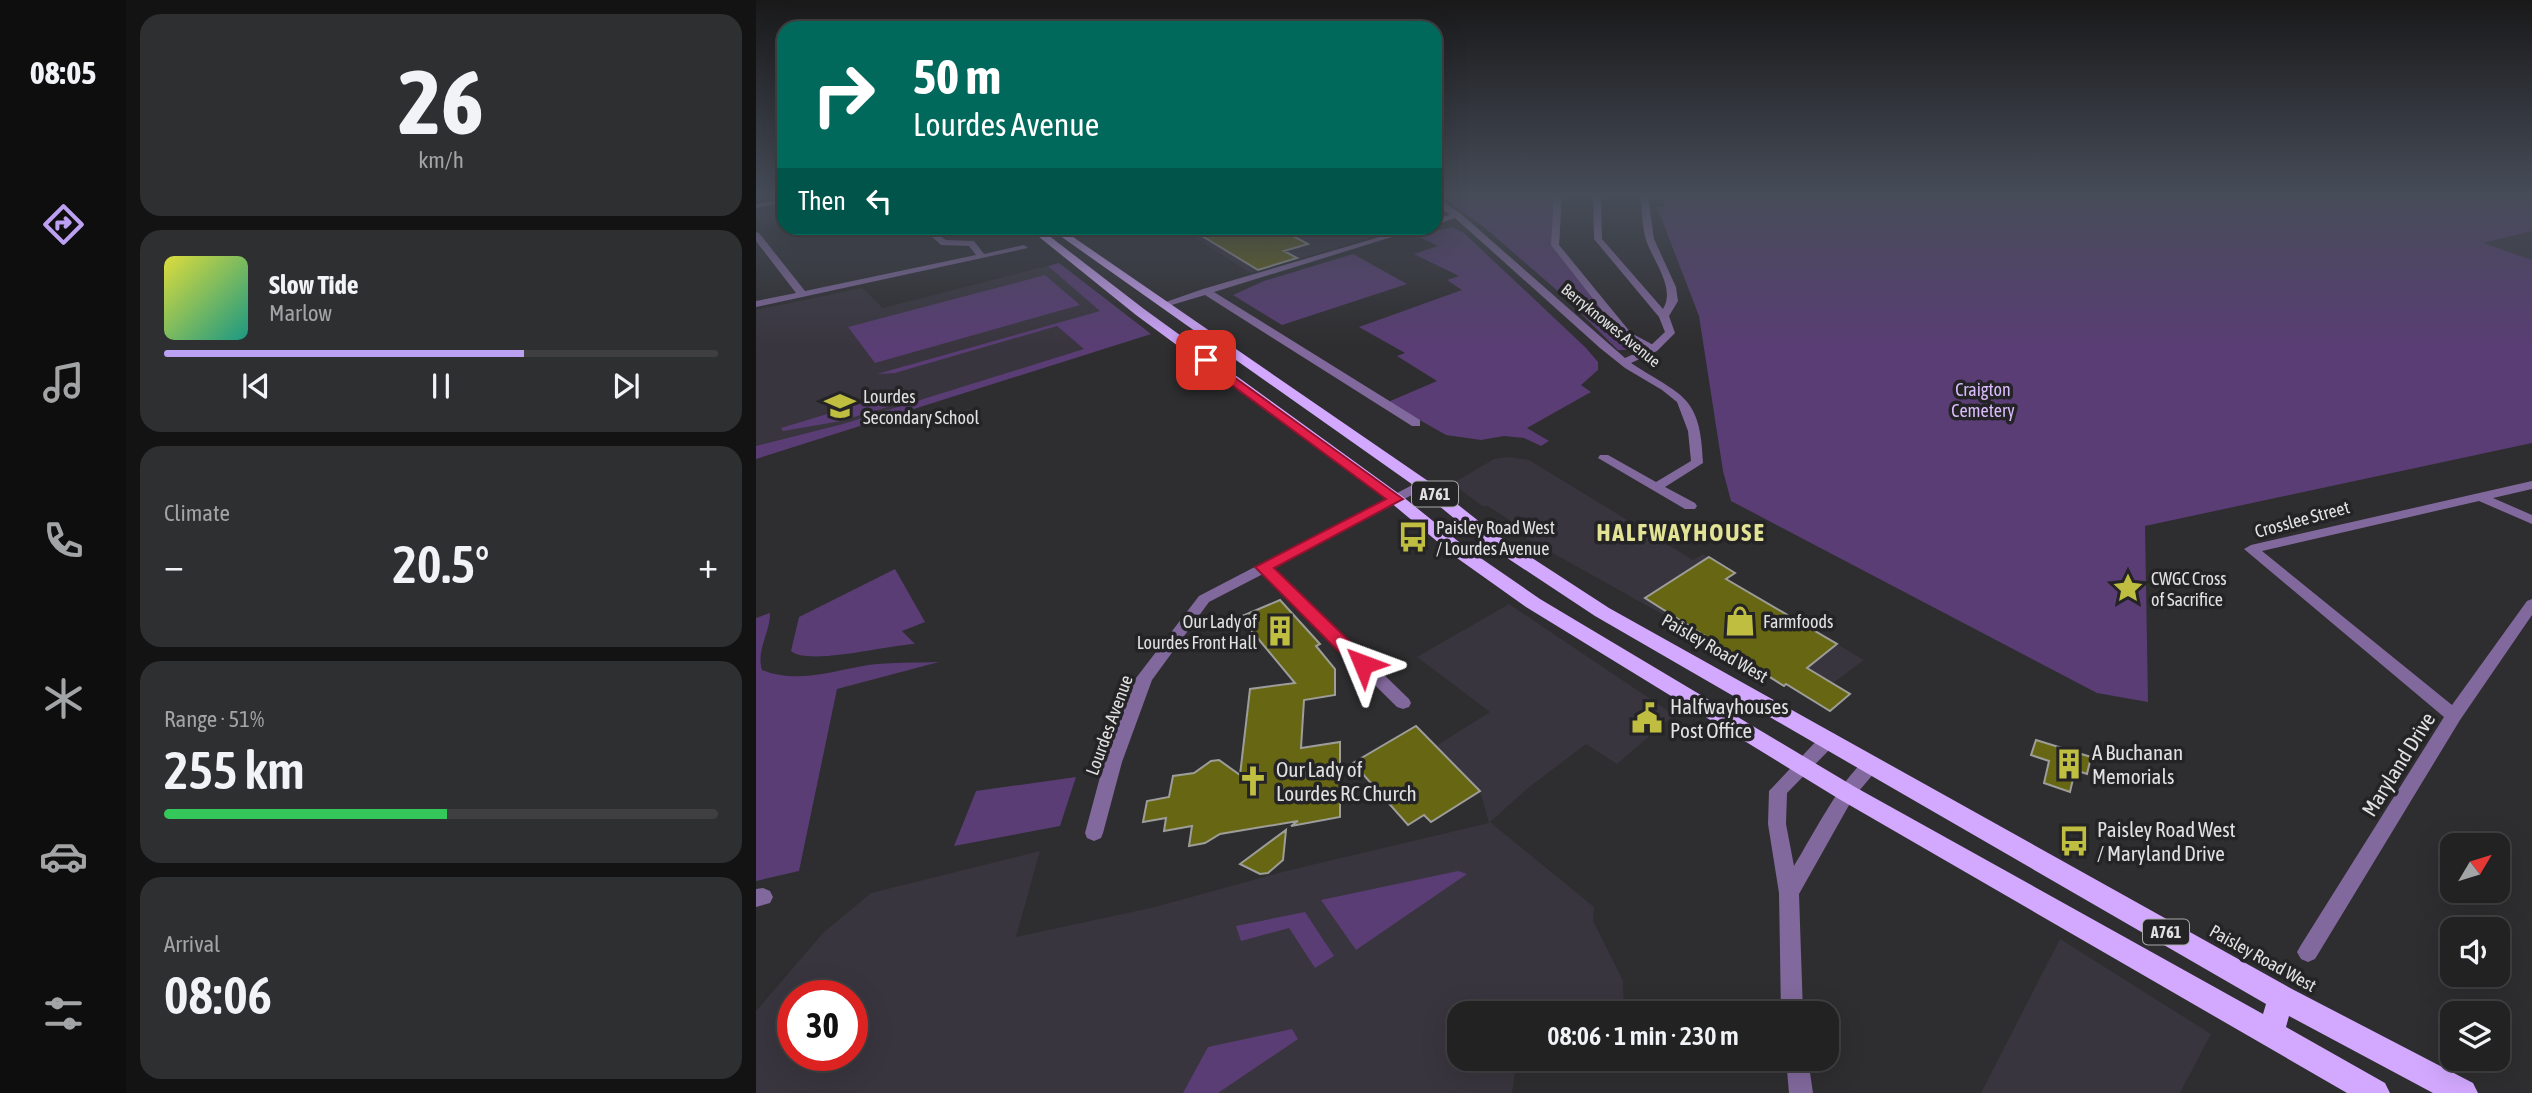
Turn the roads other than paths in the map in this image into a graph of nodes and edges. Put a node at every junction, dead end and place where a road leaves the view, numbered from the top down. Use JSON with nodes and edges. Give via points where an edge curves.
{"nodes":[{"id":1,"x":973,"y":246,"type":"edge"},
{"id":2,"x":1056,"y":246,"type":"edge"},
{"id":3,"x":1080,"y":246,"type":"edge"},
{"id":4,"x":1357,"y":246,"type":"edge"},
{"id":5,"x":1492,"y":246,"type":"edge"},
{"id":6,"x":1556,"y":246,"type":"edge"},
{"id":7,"x":1604,"y":246,"type":"edge"},
{"id":8,"x":1653,"y":246,"type":"edge"},
{"id":9,"x":1024,"y":248,"type":"dead end"},
{"id":10,"x":761,"y":249,"type":"edge"},
{"id":11,"x":982,"y":257,"type":"junction"},
{"id":12,"x":1206,"y":291,"type":"junction"},
{"id":13,"x":802,"y":295,"type":"junction"},
{"id":14,"x":756,"y":304,"type":"edge"},
{"id":15,"x":1165,"y":304,"type":"junction"},
{"id":16,"x":1664,"y":316,"type":"junction"},
{"id":17,"x":1653,"y":349,"type":"junction"},
{"id":18,"x":1624,"y":362,"type":"junction"},
{"id":19,"x":1416,"y":424,"type":"dead end"},
{"id":20,"x":1604,"y":458,"type":"dead end"},
{"id":21,"x":1422,"y":484,"type":"junction"},
{"id":22,"x":2532,"y":485,"type":"edge"},
{"id":23,"x":1656,"y":487,"type":"junction"},
{"id":24,"x":2478,"y":496,"type":"junction"},
{"id":25,"x":1396,"y":499,"type":"junction"},
{"id":26,"x":1690,"y":506,"type":"dead end"},
{"id":27,"x":2532,"y":520,"type":"edge"},
{"id":28,"x":1264,"y":567,"type":"junction"},
{"id":29,"x":2532,"y":604,"type":"edge"},
{"id":30,"x":1403,"y":703,"type":"dead end"},
{"id":31,"x":2454,"y":716,"type":"junction"},
{"id":32,"x":1829,"y":739,"type":"junction"},
{"id":33,"x":1802,"y":765,"type":"junction"},
{"id":34,"x":1872,"y":765,"type":"junction"},
{"id":35,"x":1847,"y":793,"type":"junction"},
{"id":36,"x":1094,"y":832,"type":"dead end"},
{"id":37,"x":1789,"y":893,"type":"junction"},
{"id":38,"x":2308,"y":952,"type":"dead end"},
{"id":39,"x":2282,"y":998,"type":"junction"},
{"id":40,"x":1792,"y":1001,"type":"edge"},
{"id":41,"x":2269,"y":1035,"type":"junction"},
{"id":42,"x":1798,"y":1071,"type":"edge"},
{"id":43,"x":1801,"y":1093,"type":"edge"},
{"id":44,"x":2375,"y":1093,"type":"edge"},
{"id":45,"x":2463,"y":1093,"type":"edge"}],
"edges":[{"from":1,"to":11,"type":"street"},
{"from":2,"to":25,"type":"main road","number":"A761"},
{"from":3,"to":15,"type":"main road","name":"Paisley Road West","number":"A761"},
{"from":4,"to":12,"type":"street"},
{"from":5,"to":18,"type":"street","name":"Berryknowes Avenue"},
{"from":6,"to":17,"type":"street","via":[[1627,335]]},
{"from":7,"to":16,"type":"street"},
{"from":8,"to":16,"type":"street","via":[[1671,287],[1673,300]]},
{"from":9,"to":11,"type":"street"},
{"from":10,"to":13,"type":"street"},
{"from":11,"to":13,"type":"street"},
{"from":12,"to":15,"type":"street"},
{"from":12,"to":19,"type":"street"},
{"from":13,"to":14,"type":"street"},
{"from":15,"to":21,"type":"main road","name":"Paisley Road West","number":"A761"},
{"from":16,"to":17,"type":"street","via":[[1670,333]]},
{"from":17,"to":18,"type":"street"},
{"from":18,"to":23,"type":"street","name":"Berryknowes Avenue","via":[[1681,398],[1697,445],[1697,463]]},
{"from":20,"to":23,"type":"street"},
{"from":21,"to":25,"type":"street","name":"Lourdes Avenue"},
{"from":21,"to":32,"type":"main road","name":"Paisley Road West","number":"A761","via":[[1489,538],[1560,585]]},
{"from":22,"to":24,"type":"street","name":"Crosslee Street"},
{"from":23,"to":26,"type":"street"},
{"from":24,"to":27,"type":"street"},
{"from":24,"to":31,"type":"street","name":"Crosslee Street","via":[[2251,549]]},
{"from":25,"to":28,"type":"street","name":"Lourdes Avenue"},
{"from":25,"to":33,"type":"main road","number":"A761","via":[[1524,597]]},
{"from":28,"to":30,"type":"street"},
{"from":28,"to":36,"type":"street","name":"Lourdes Avenue","via":[[1204,599],[1144,678],[1113,762]]},
{"from":29,"to":31,"type":"street","name":"Maryland Drive"},
{"from":31,"to":38,"type":"street","name":"Maryland Drive"},
{"from":32,"to":33,"type":"street"},
{"from":32,"to":34,"type":"main road","name":"Paisley Road West","number":"A761"},
{"from":33,"to":35,"type":"main road","number":"A761"},
{"from":33,"to":37,"type":"street","via":[[1778,791],[1777,824]]},
{"from":34,"to":35,"type":"street"},
{"from":34,"to":39,"type":"main road","name":"Paisley Road West","number":"A761"},
{"from":35,"to":37,"type":"street"},
{"from":35,"to":41,"type":"main road","number":"A761"},
{"from":37,"to":40,"type":"street"},
{"from":39,"to":41,"type":"main road"},
{"from":39,"to":45,"type":"main road","name":"Paisley Road West","number":"A761"},
{"from":41,"to":44,"type":"main road","number":"A761"},
{"from":42,"to":43,"type":"street"}]}
